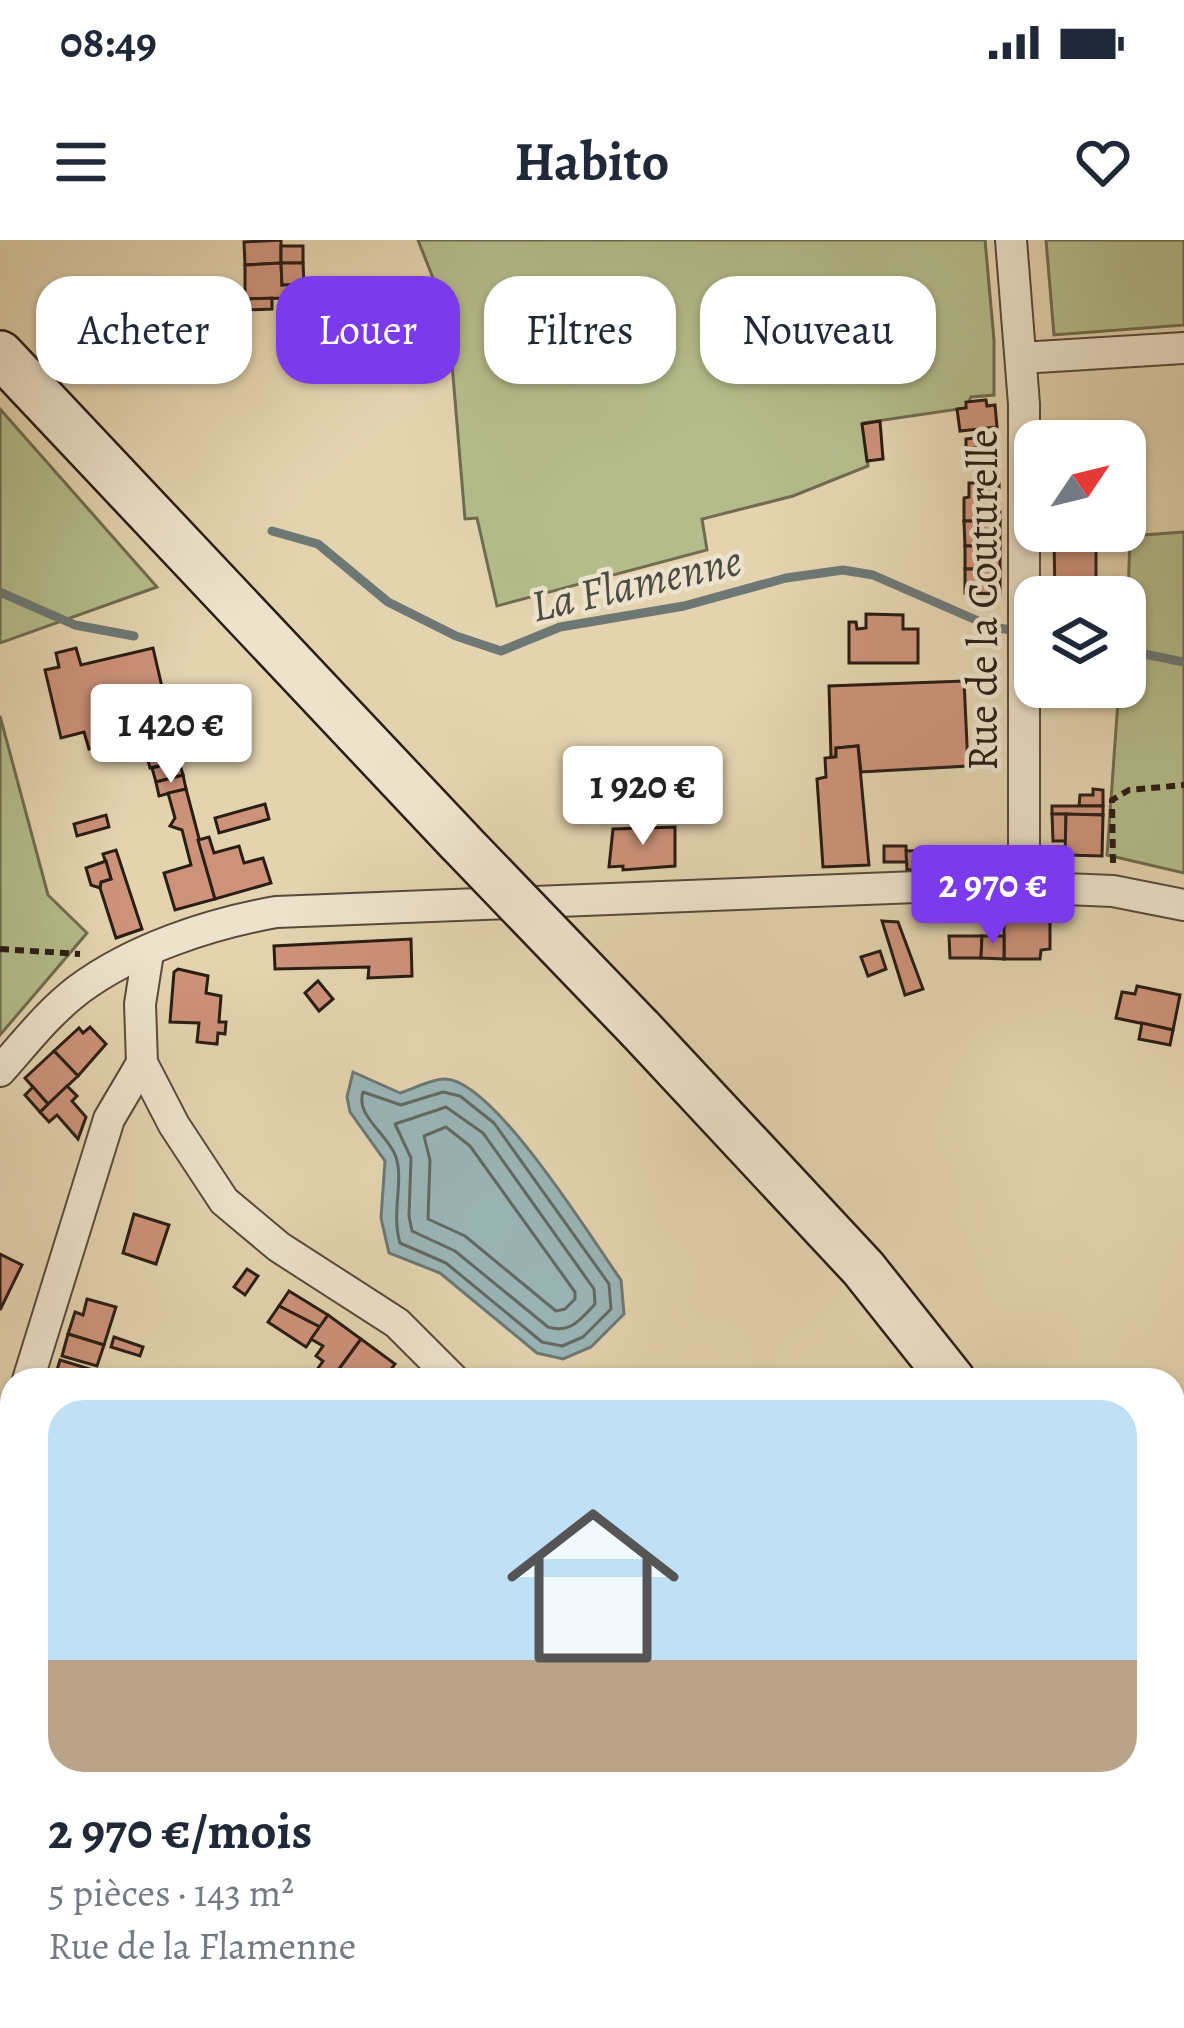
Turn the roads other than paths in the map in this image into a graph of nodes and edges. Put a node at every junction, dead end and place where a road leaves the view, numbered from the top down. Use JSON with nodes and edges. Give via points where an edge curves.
{"nodes":[{"id":1,"x":1012,"y":240,"type":"edge"},
{"id":2,"x":1184,"y":348,"type":"edge"},
{"id":3,"x":0,"y":354,"type":"edge"},
{"id":4,"x":1021,"y":358,"type":"junction"},
{"id":5,"x":1024,"y":888,"type":"junction"},
{"id":6,"x":1184,"y":905,"type":"edge"},
{"id":7,"x":148,"y":952,"type":"junction"},
{"id":8,"x":142,"y":1063,"type":"junction"},
{"id":9,"x":0,"y":1071,"type":"edge"},
{"id":10,"x":32,"y":1368,"type":"edge"},
{"id":11,"x":442,"y":1368,"type":"edge"},
{"id":12,"x":942,"y":1368,"type":"edge"}],
"edges":[{"from":1,"to":4,"type":"street","name":"Rue de la Couturelle"},
{"from":2,"to":4,"type":"street"},
{"from":3,"to":12,"type":"main road","bridge":true,"via":[[640,1029],[862,1268]]},
{"from":4,"to":5,"type":"street","name":"Rue de la Couturelle"},
{"from":5,"to":6,"type":"street","via":[[1113,891]]},
{"from":5,"to":7,"type":"street","via":[[276,912]]},
{"from":7,"to":8,"type":"street"},
{"from":7,"to":9,"type":"street","via":[[56,1009]]},
{"from":8,"to":10,"type":"street","via":[[110,1119]]},
{"from":8,"to":11,"type":"street","via":[[224,1202],[397,1323]]}]}
